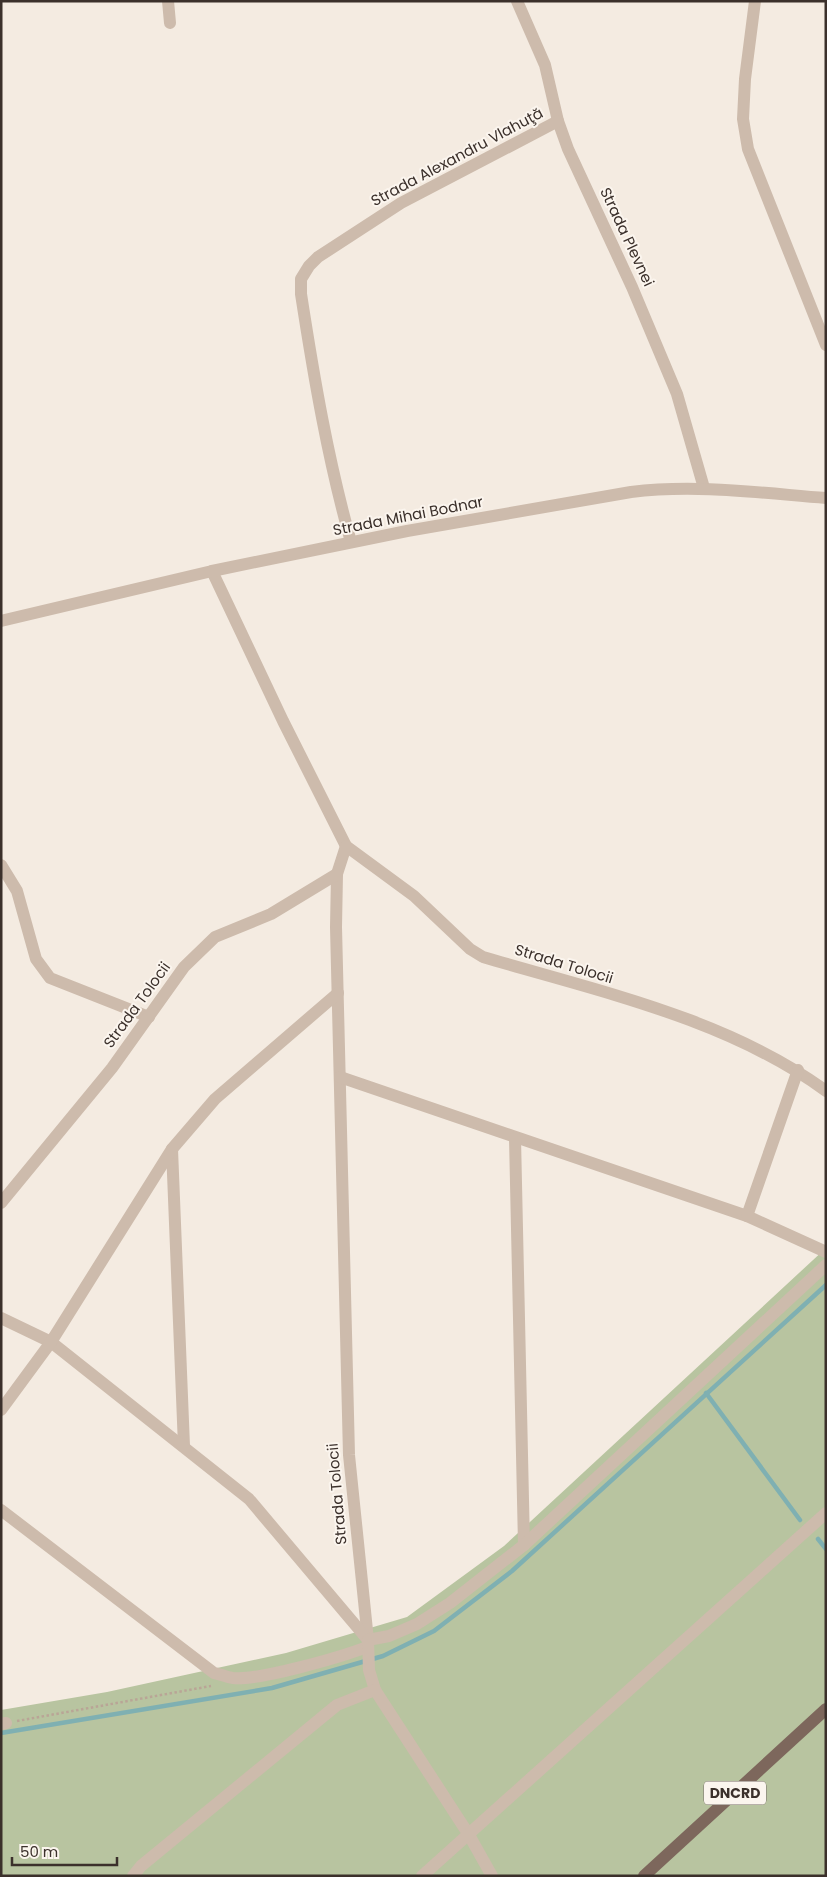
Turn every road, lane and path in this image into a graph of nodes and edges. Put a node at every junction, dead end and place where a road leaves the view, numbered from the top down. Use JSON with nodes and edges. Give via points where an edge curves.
{"nodes":[{"id":1,"x":168,"y":1,"type":"edge"},
{"id":2,"x":517,"y":1,"type":"edge"},
{"id":3,"x":755,"y":1,"type":"edge"},
{"id":4,"x":170,"y":23,"type":"dead end"},
{"id":5,"x":558,"y":121,"type":"junction"},
{"id":6,"x":826,"y":345,"type":"edge"},
{"id":7,"x":704,"y":488,"type":"junction"},
{"id":8,"x":826,"y":498,"type":"edge"},
{"id":9,"x":351,"y":542,"type":"junction"},
{"id":10,"x":212,"y":571,"type":"junction"},
{"id":11,"x":1,"y":621,"type":"edge"},
{"id":12,"x":346,"y":846,"type":"junction"},
{"id":13,"x":1,"y":865,"type":"edge"},
{"id":14,"x":338,"y":874,"type":"junction"},
{"id":15,"x":338,"y":993,"type":"junction"},
{"id":16,"x":149,"y":1017,"type":"junction"},
{"id":17,"x":798,"y":1070,"type":"junction"},
{"id":18,"x":340,"y":1077,"type":"junction"},
{"id":19,"x":826,"y":1091,"type":"edge"},
{"id":20,"x":515,"y":1138,"type":"junction"},
{"id":21,"x":172,"y":1149,"type":"junction"},
{"id":22,"x":1,"y":1203,"type":"edge"},
{"id":23,"x":747,"y":1216,"type":"junction"},
{"id":24,"x":826,"y":1252,"type":"edge"},
{"id":25,"x":826,"y":1265,"type":"edge"},
{"id":26,"x":1,"y":1318,"type":"edge"},
{"id":27,"x":51,"y":1342,"type":"junction"},
{"id":28,"x":1,"y":1410,"type":"edge"},
{"id":29,"x":184,"y":1446,"type":"junction"},
{"id":30,"x":1,"y":1510,"type":"edge"},
{"id":31,"x":826,"y":1513,"type":"edge"},
{"id":32,"x":524,"y":1545,"type":"junction"},
{"id":33,"x":367,"y":1647,"type":"junction"},
{"id":34,"x":234,"y":1678,"type":"junction"},
{"id":35,"x":375,"y":1690,"type":"junction"},
{"id":36,"x":826,"y":1709,"type":"edge"},
{"id":37,"x":4,"y":1724,"type":"edge"},
{"id":38,"x":469,"y":1835,"type":"junction"},
{"id":39,"x":133,"y":1876,"type":"edge"},
{"id":40,"x":422,"y":1876,"type":"edge"},
{"id":41,"x":492,"y":1876,"type":"edge"},
{"id":42,"x":644,"y":1876,"type":"edge"}],
"edges":[{"from":1,"to":4,"type":"street"},
{"from":2,"to":5,"type":"street","name":"Strada Plevnei","via":[[545,65]]},
{"from":3,"to":6,"type":"street","via":[[743,119],[748,149]]},
{"from":5,"to":7,"type":"street","name":"Strada Plevnei","via":[[677,394]]},
{"from":5,"to":9,"type":"street","name":"Strada Alexandru Vlahuţă","via":[[401,203],[318,257],[301,279],[316,392]]},
{"from":7,"to":8,"type":"street","name":"Strada Mihai Bodnar"},
{"from":7,"to":9,"type":"street","name":"Strada Mihai Bodnar","via":[[631,492]]},
{"from":9,"to":10,"type":"street","name":"Strada Mihai Bodnar"},
{"from":10,"to":11,"type":"street","name":"Strada Mihai Bodnar"},
{"from":10,"to":12,"type":"street","name":"Strada Tolocii"},
{"from":12,"to":14,"type":"street","name":"Strada Tolocii"},
{"from":12,"to":17,"type":"street","name":"Strada Tolocii","via":[[414,896],[470,949],[483,956],[626,999],[734,1037]]},
{"from":13,"to":16,"type":"street","via":[[17,891],[36,959],[50,978]]},
{"from":14,"to":15,"type":"street","name":"Strada Tolocii"},
{"from":14,"to":16,"type":"street","name":"Strada Tolocii","via":[[271,914],[215,937],[184,967]]},
{"from":15,"to":18,"type":"street","name":"Strada Tolocii"},
{"from":15,"to":21,"type":"street","via":[[215,1099]]},
{"from":16,"to":22,"type":"street","name":"Strada Tolocii","via":[[112,1068]]},
{"from":17,"to":19,"type":"street","name":"Strada Tolocii"},
{"from":17,"to":23,"type":"street"},
{"from":18,"to":20,"type":"street"},
{"from":18,"to":33,"type":"street","name":"Strada Tolocii","via":[[349,1456]]},
{"from":20,"to":23,"type":"street"},
{"from":20,"to":32,"type":"street"},
{"from":21,"to":27,"type":"street"},
{"from":21,"to":29,"type":"street"},
{"from":23,"to":24,"type":"street"},
{"from":25,"to":32,"type":"street"},
{"from":26,"to":27,"type":"street"},
{"from":27,"to":28,"type":"street"},
{"from":27,"to":29,"type":"street"},
{"from":29,"to":33,"type":"street","via":[[250,1499]]},
{"from":30,"to":34,"type":"street","via":[[193,1658],[214,1672]]},
{"from":31,"to":38,"type":"street"},
{"from":32,"to":33,"type":"street","via":[[450,1603],[417,1624]]},
{"from":33,"to":34,"type":"street","via":[[335,1658]]},
{"from":33,"to":35,"type":"street","name":"Strada Tolocii"},
{"from":34,"to":37,"type":"path","via":[[203,1689]]},
{"from":35,"to":38,"type":"street","name":"Strada Tolocii"},
{"from":35,"to":39,"type":"street","via":[[337,1705],[141,1866]]},
{"from":36,"to":42,"type":"main road","number":"DNCRD"},
{"from":38,"to":40,"type":"street"},
{"from":38,"to":41,"type":"street","name":"Strada Tolocii"}]}
